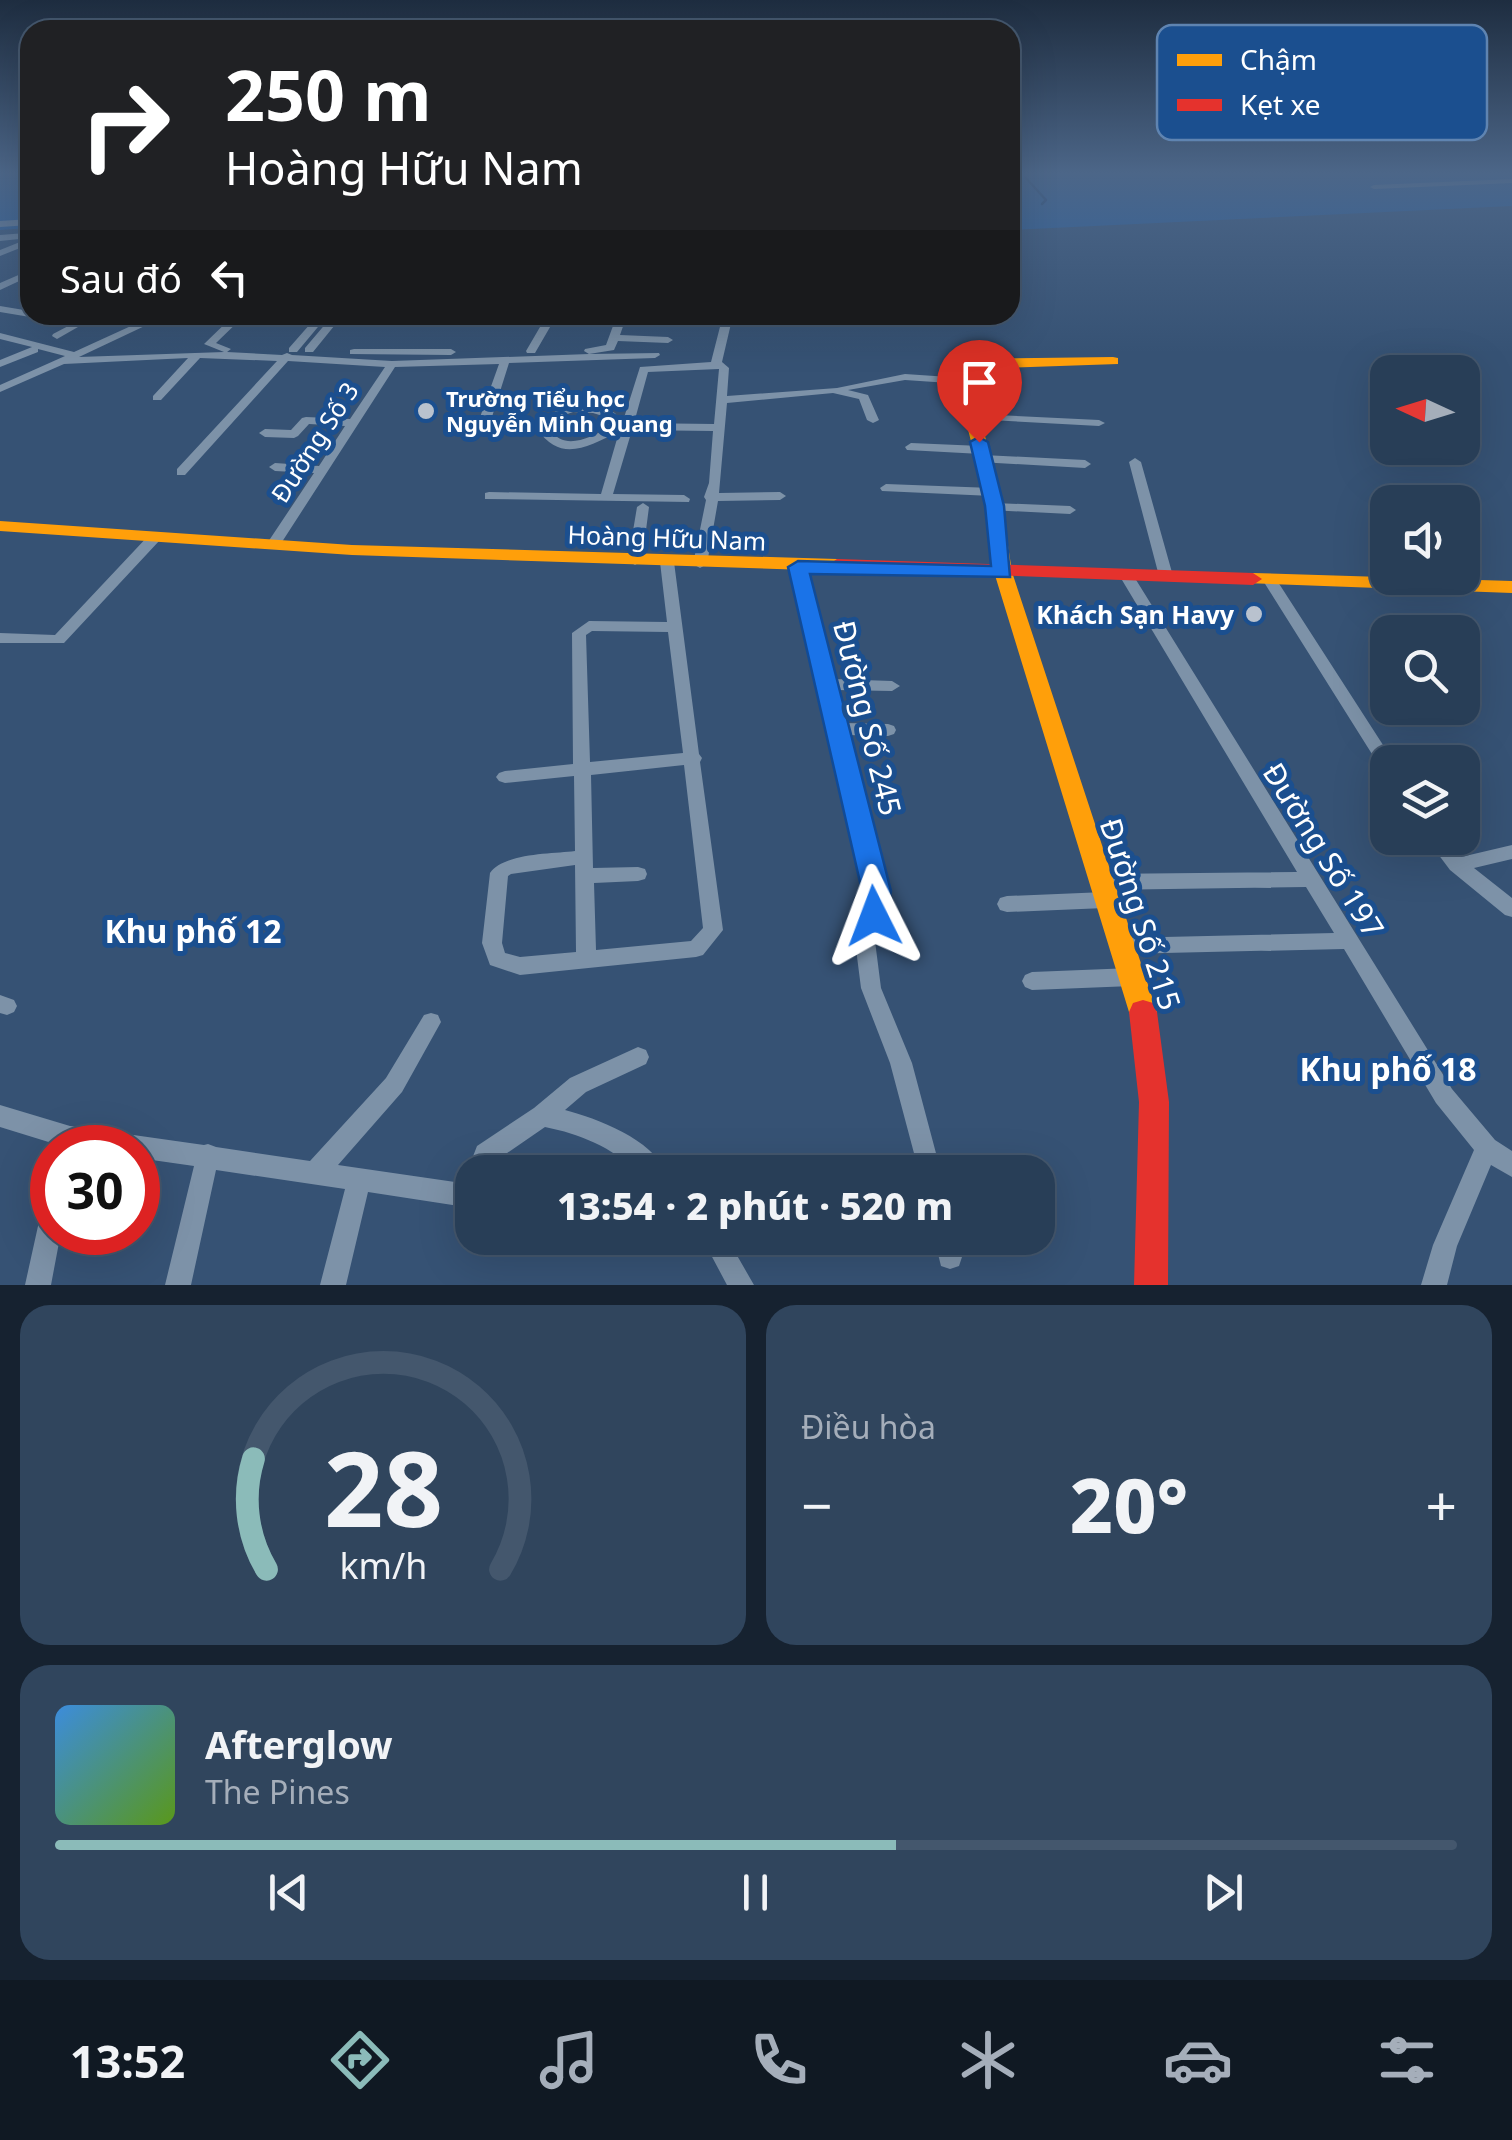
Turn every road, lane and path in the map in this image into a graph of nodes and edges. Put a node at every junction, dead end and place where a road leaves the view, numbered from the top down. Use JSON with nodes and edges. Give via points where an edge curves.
{"nodes":[{"id":1,"x":76,"y":325,"type":"edge"},
{"id":2,"x":140,"y":325,"type":"edge"},
{"id":3,"x":231,"y":325,"type":"edge"},
{"id":4,"x":314,"y":325,"type":"edge"},
{"id":5,"x":330,"y":325,"type":"edge"},
{"id":6,"x":546,"y":325,"type":"edge"},
{"id":7,"x":619,"y":325,"type":"edge"},
{"id":8,"x":726,"y":325,"type":"edge"},
{"id":9,"x":0,"y":336,"type":"edge"},
{"id":10,"x":57,"y":336,"type":"dead end"},
{"id":11,"x":614,"y":338,"type":"junction"},
{"id":12,"x":668,"y":340,"type":"dead end"},
{"id":13,"x":34,"y":350,"type":"dead end"},
{"id":14,"x":309,"y":350,"type":"junction"},
{"id":15,"x":531,"y":351,"type":"junction"},
{"id":16,"x":290,"y":353,"type":"junction"},
{"id":17,"x":198,"y":354,"type":"junction"},
{"id":18,"x":75,"y":355,"type":"junction"},
{"id":19,"x":654,"y":355,"type":"dead end"},
{"id":20,"x":505,"y":360,"type":"junction"},
{"id":21,"x":62,"y":361,"type":"junction"},
{"id":22,"x":1113,"y":361,"type":"dead end"},
{"id":23,"x":0,"y":364,"type":"edge"},
{"id":24,"x":392,"y":364,"type":"junction"},
{"id":25,"x":720,"y":366,"type":"junction"},
{"id":26,"x":964,"y":381,"type":"junction"},
{"id":27,"x":0,"y":389,"type":"edge"},
{"id":28,"x":833,"y":390,"type":"junction"},
{"id":29,"x":157,"y":398,"type":"dead end"},
{"id":30,"x":720,"y":400,"type":"junction"},
{"id":31,"x":974,"y":417,"type":"junction"},
{"id":32,"x":485,"y":420,"type":"dead end"},
{"id":33,"x":873,"y":420,"type":"dead end"},
{"id":34,"x":354,"y":423,"type":"junction"},
{"id":35,"x":1099,"y":423,"type":"dead end"},
{"id":36,"x":622,"y":428,"type":"junction"},
{"id":37,"x":717,"y":428,"type":"junction"},
{"id":38,"x":264,"y":433,"type":"dead end"},
{"id":39,"x":911,"y":447,"type":"dead end"},
{"id":40,"x":982,"y":454,"type":"junction"},
{"id":41,"x":1135,"y":462,"type":"dead end"},
{"id":42,"x":1085,"y":464,"type":"dead end"},
{"id":43,"x":275,"y":467,"type":"dead end"},
{"id":44,"x":323,"y":470,"type":"junction"},
{"id":45,"x":181,"y":472,"type":"dead end"},
{"id":46,"x":886,"y":488,"type":"dead end"},
{"id":47,"x":489,"y":496,"type":"dead end"},
{"id":48,"x":780,"y":496,"type":"dead end"},
{"id":49,"x":606,"y":497,"type":"junction"},
{"id":50,"x":710,"y":497,"type":"junction"},
{"id":51,"x":684,"y":499,"type":"dead end"},
{"id":52,"x":993,"y":499,"type":"junction"},
{"id":53,"x":643,"y":507,"type":"dead end"},
{"id":54,"x":1070,"y":510,"type":"dead end"},
{"id":55,"x":0,"y":526,"type":"edge"},
{"id":56,"x":155,"y":538,"type":"junction"},
{"id":57,"x":273,"y":545,"type":"junction"},
{"id":58,"x":635,"y":561,"type":"junction"},
{"id":59,"x":667,"y":562,"type":"junction"},
{"id":60,"x":700,"y":564,"type":"junction"},
{"id":61,"x":798,"y":567,"type":"junction"},
{"id":62,"x":1002,"y":572,"type":"junction"},
{"id":63,"x":1126,"y":575,"type":"junction"},
{"id":64,"x":1166,"y":576,"type":"junction"},
{"id":65,"x":1270,"y":579,"type":"junction"},
{"id":66,"x":1512,"y":586,"type":"edge"},
{"id":67,"x":676,"y":627,"type":"junction"},
{"id":68,"x":0,"y":638,"type":"edge"},
{"id":69,"x":828,"y":684,"type":"junction"},
{"id":70,"x":892,"y":686,"type":"dead end"},
{"id":71,"x":838,"y":729,"type":"junction"},
{"id":72,"x":888,"y":730,"type":"dead end"},
{"id":73,"x":1375,"y":745,"type":"edge"},
{"id":74,"x":694,"y":758,"type":"junction"},
{"id":75,"x":583,"y":769,"type":"junction"},
{"id":76,"x":505,"y":777,"type":"dead end"},
{"id":77,"x":1512,"y":852,"type":"edge"},
{"id":78,"x":1449,"y":855,"type":"edge"},
{"id":79,"x":1457,"y":865,"type":"junction"},
{"id":80,"x":584,"y":867,"type":"junction"},
{"id":81,"x":638,"y":874,"type":"dead end"},
{"id":82,"x":1309,"y":879,"type":"junction"},
{"id":83,"x":1102,"y":891,"type":"junction"},
{"id":84,"x":1007,"y":904,"type":"dead end"},
{"id":85,"x":1512,"y":909,"type":"edge"},
{"id":86,"x":1347,"y":941,"type":"junction"},
{"id":87,"x":1121,"y":946,"type":"junction"},
{"id":88,"x":586,"y":958,"type":"junction"},
{"id":89,"x":1132,"y":977,"type":"junction"},
{"id":90,"x":1032,"y":981,"type":"dead end"},
{"id":91,"x":431,"y":1022,"type":"dead end"},
{"id":92,"x":638,"y":1057,"type":"dead end"},
{"id":93,"x":0,"y":1116,"type":"edge"},
{"id":94,"x":542,"y":1116,"type":"junction"},
{"id":95,"x":30,"y":1127,"type":"edge"},
{"id":96,"x":1487,"y":1148,"type":"junction"},
{"id":97,"x":160,"y":1151,"type":"edge"},
{"id":98,"x":208,"y":1155,"type":"junction"},
{"id":99,"x":485,"y":1155,"type":"edge"},
{"id":100,"x":638,"y":1155,"type":"edge"},
{"id":101,"x":925,"y":1155,"type":"edge"},
{"id":102,"x":1512,"y":1165,"type":"edge"},
{"id":103,"x":314,"y":1174,"type":"junction"},
{"id":104,"x":359,"y":1180,"type":"junction"},
{"id":105,"x":455,"y":1189,"type":"edge"},
{"id":106,"x":44,"y":1255,"type":"edge"},
{"id":107,"x":723,"y":1255,"type":"edge"},
{"id":108,"x":38,"y":1285,"type":"edge"},
{"id":109,"x":178,"y":1285,"type":"edge"},
{"id":110,"x":333,"y":1285,"type":"edge"},
{"id":111,"x":740,"y":1285,"type":"edge"},
{"id":112,"x":1151,"y":1285,"type":"edge"},
{"id":113,"x":1434,"y":1285,"type":"edge"}],
"edges":[{"from":1,"to":10,"type":"street"},
{"from":2,"to":18,"type":"street"},
{"from":3,"to":16,"type":"street","via":[[210,347]]},
{"from":4,"to":16,"type":"street"},
{"from":5,"to":14,"type":"street"},
{"from":6,"to":15,"type":"street"},
{"from":7,"to":11,"type":"street"},
{"from":8,"to":25,"type":"street"},
{"from":9,"to":18,"type":"street"},
{"from":11,"to":12,"type":"street"},
{"from":11,"to":15,"type":"street","via":[[610,348],[593,351]]},
{"from":13,"to":23,"type":"street"},
{"from":14,"to":15,"type":"street"},
{"from":14,"to":16,"type":"street"},
{"from":16,"to":17,"type":"street"},
{"from":16,"to":24,"type":"street"},
{"from":16,"to":45,"type":"street"},
{"from":17,"to":21,"type":"street"},
{"from":17,"to":29,"type":"street"},
{"from":18,"to":21,"type":"street"},
{"from":19,"to":20,"type":"street"},
{"from":20,"to":24,"type":"street"},
{"from":20,"to":32,"type":"street"},
{"from":21,"to":27,"type":"street"},
{"from":22,"to":26,"type":"main road","via":[[967,363],[960,367]]},
{"from":24,"to":34,"type":"street","name":"Đường Số 3"},
{"from":25,"to":30,"type":"street"},
{"from":25,"to":36,"type":"street","via":[[644,369]]},
{"from":26,"to":28,"type":"street","via":[[905,377]]},
{"from":26,"to":31,"type":"main road","name":"Đường Số 215"},
{"from":28,"to":30,"type":"street"},
{"from":28,"to":33,"type":"street","via":[[864,397]]},
{"from":30,"to":37,"type":"street"},
{"from":31,"to":35,"type":"street"},
{"from":31,"to":40,"type":"main road","name":"Đường Số 215"},
{"from":34,"to":38,"type":"street","via":[[306,420],[294,434]]},
{"from":34,"to":44,"type":"street","name":"Đường Số 3"},
{"from":36,"to":36,"type":"street","via":[[611,415],[579,408],[554,415],[543,429],[554,441],[581,444]]},
{"from":36,"to":37,"type":"street"},
{"from":36,"to":49,"type":"street"},
{"from":37,"to":50,"type":"street"},
{"from":39,"to":40,"type":"street"},
{"from":40,"to":42,"type":"street"},
{"from":40,"to":52,"type":"main road","name":"Đường Số 215"},
{"from":41,"to":64,"type":"street"},
{"from":43,"to":44,"type":"street"},
{"from":44,"to":57,"type":"street","name":"Đường Số 3"},
{"from":46,"to":52,"type":"street"},
{"from":47,"to":49,"type":"street"},
{"from":48,"to":50,"type":"street"},
{"from":49,"to":51,"type":"street"},
{"from":50,"to":60,"type":"street"},
{"from":52,"to":54,"type":"street"},
{"from":52,"to":62,"type":"main road","name":"Đường Số 215"},
{"from":53,"to":58,"type":"street"},
{"from":55,"to":56,"type":"main road","name":"Hoàng Hữu Nam"},
{"from":56,"to":57,"type":"main road","name":"Hoàng Hữu Nam"},
{"from":56,"to":68,"type":"street","via":[[59,640]]},
{"from":57,"to":58,"type":"main road","name":"Hoàng Hữu Nam"},
{"from":58,"to":59,"type":"main road","name":"Hoàng Hữu Nam"},
{"from":59,"to":60,"type":"main road","name":"Hoàng Hữu Nam"},
{"from":59,"to":67,"type":"street"},
{"from":60,"to":61,"type":"main road","name":"Hoàng Hữu Nam"},
{"from":61,"to":62,"type":"main road","name":"Hoàng Hữu Nam"},
{"from":61,"to":69,"type":"street","name":"Đường Số 245"},
{"from":62,"to":63,"type":"main road","name":"Hoàng Hữu Nam"},
{"from":62,"to":83,"type":"main road","name":"Đường Số 215"},
{"from":63,"to":64,"type":"main road","name":"Hoàng Hữu Nam"},
{"from":63,"to":82,"type":"street","name":"Đường Số 197"},
{"from":64,"to":65,"type":"main road","name":"Hoàng Hữu Nam"},
{"from":65,"to":66,"type":"main road","name":"Hoàng Hữu Nam"},
{"from":65,"to":73,"type":"street"},
{"from":67,"to":74,"type":"street"},
{"from":67,"to":75,"type":"street","via":[[588,626],[580,633]]},
{"from":69,"to":70,"type":"street"},
{"from":69,"to":71,"type":"street","name":"Đường Số 245"},
{"from":71,"to":72,"type":"street"},
{"from":71,"to":101,"type":"street","name":"Đường Số 245","via":[[876,891],[865,941],[871,988]]},
{"from":74,"to":75,"type":"street"},
{"from":74,"to":88,"type":"street","via":[[713,930],[696,948]]},
{"from":75,"to":76,"type":"street"},
{"from":75,"to":80,"type":"street"},
{"from":77,"to":79,"type":"street"},
{"from":78,"to":79,"type":"street"},
{"from":79,"to":85,"type":"street"},
{"from":80,"to":81,"type":"street"},
{"from":80,"to":88,"type":"street"},
{"from":80,"to":88,"type":"street","via":[[508,867],[499,873],[492,943],[498,958],[520,966]]},
{"from":82,"to":83,"type":"street"},
{"from":82,"to":86,"type":"street","name":"Đường Số 197"},
{"from":83,"to":84,"type":"street"},
{"from":83,"to":87,"type":"main road","name":"Đường Số 215"},
{"from":86,"to":87,"type":"street"},
{"from":86,"to":96,"type":"street","name":"Đường Số 197","via":[[1444,1096]]},
{"from":87,"to":89,"type":"main road","name":"Đường Số 215"},
{"from":89,"to":90,"type":"street"},
{"from":89,"to":112,"type":"main road","name":"Đường Số 215","via":[[1152,1053],[1146,1252]]},
{"from":91,"to":103,"type":"street","via":[[394,1085]]},
{"from":92,"to":94,"type":"street","via":[[578,1085]]},
{"from":93,"to":95,"type":"street"},
{"from":94,"to":99,"type":"street"},
{"from":94,"to":100,"type":"street","via":[[575,1121]]},
{"from":96,"to":102,"type":"street","name":"Đường Số 197"},
{"from":96,"to":113,"type":"street"},
{"from":97,"to":98,"type":"street"},
{"from":98,"to":103,"type":"street"},
{"from":98,"to":109,"type":"street"},
{"from":103,"to":104,"type":"street"},
{"from":104,"to":105,"type":"street"},
{"from":104,"to":110,"type":"street"},
{"from":106,"to":108,"type":"street"},
{"from":107,"to":111,"type":"street"}]}
